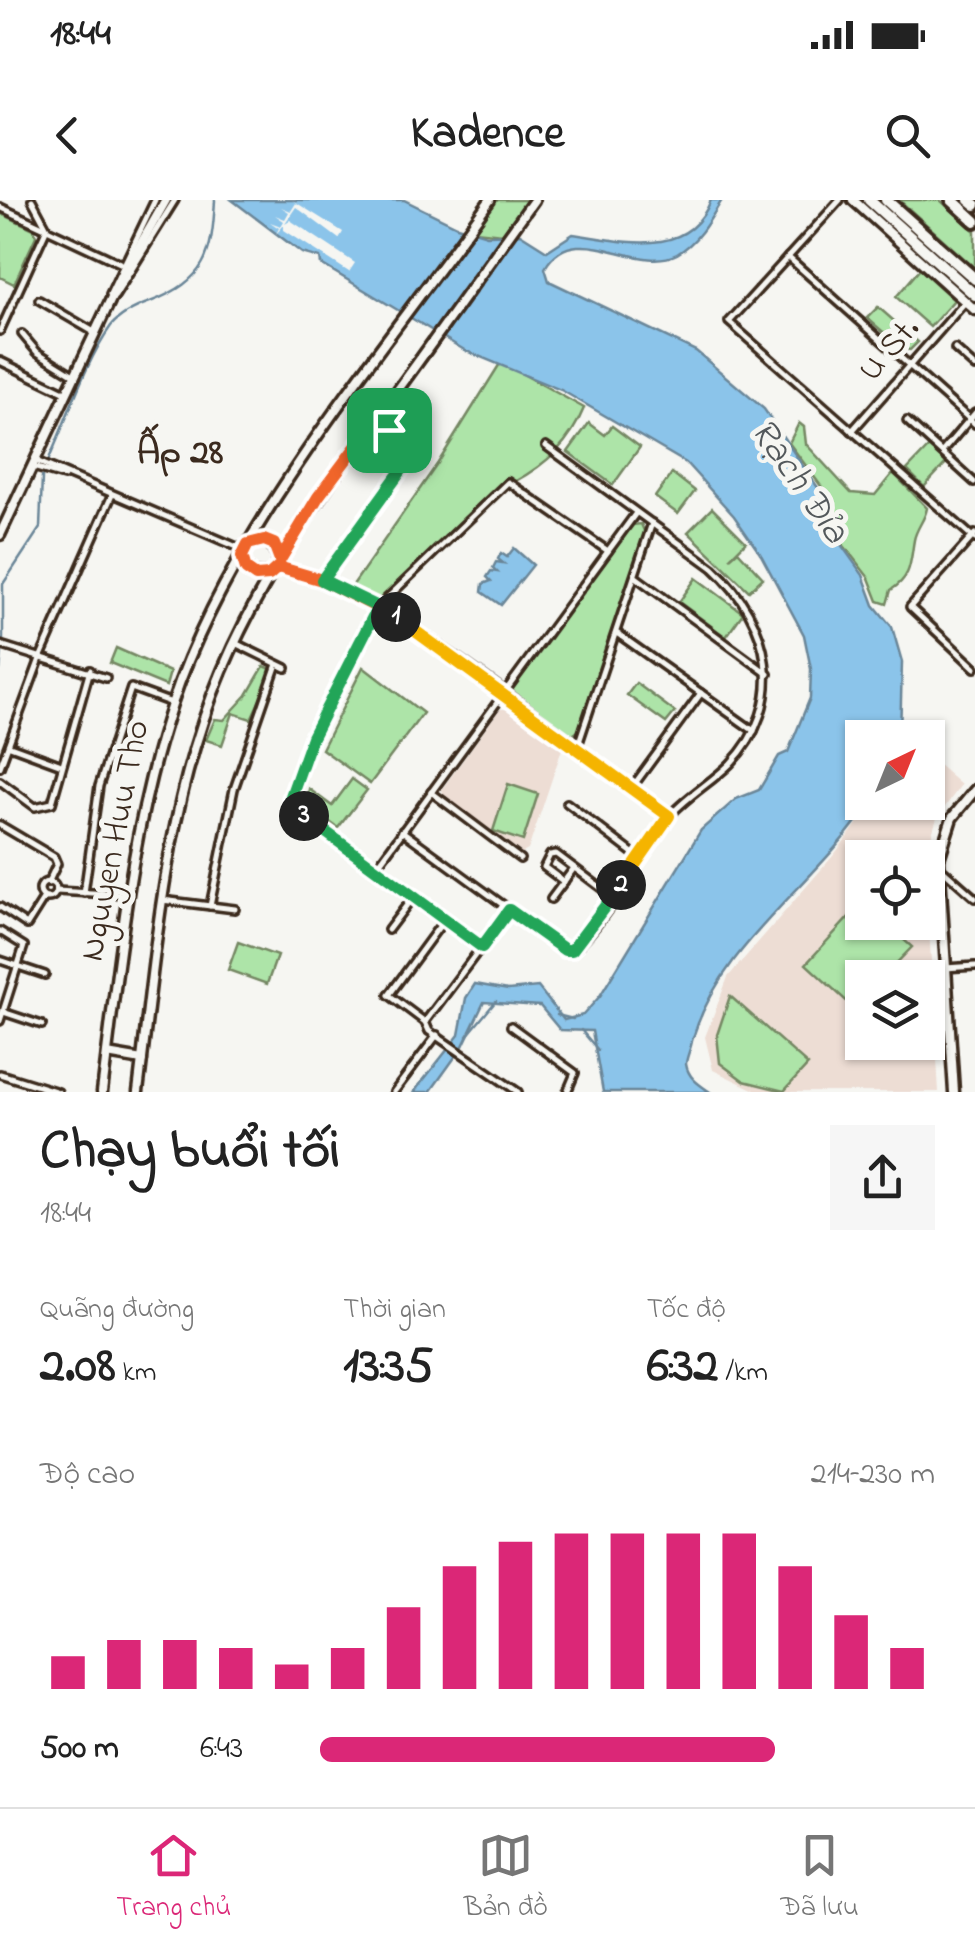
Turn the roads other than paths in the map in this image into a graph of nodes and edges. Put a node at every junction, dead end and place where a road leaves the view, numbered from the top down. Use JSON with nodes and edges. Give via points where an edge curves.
{"nodes":[{"id":1,"x":32,"y":200,"type":"edge"},
{"id":2,"x":144,"y":200,"type":"edge"},
{"id":3,"x":166,"y":200,"type":"edge"},
{"id":4,"x":176,"y":200,"type":"edge"},
{"id":5,"x":490,"y":200,"type":"edge"},
{"id":6,"x":534,"y":200,"type":"edge"},
{"id":7,"x":840,"y":200,"type":"edge"},
{"id":8,"x":854,"y":200,"type":"edge"},
{"id":9,"x":869,"y":200,"type":"edge"},
{"id":10,"x":886,"y":200,"type":"edge"},
{"id":11,"x":952,"y":200,"type":"edge"},
{"id":12,"x":969,"y":200,"type":"edge"},
{"id":13,"x":154,"y":202,"type":"edge"},
{"id":14,"x":975,"y":205,"type":"edge"},
{"id":15,"x":0,"y":206,"type":"edge"},
{"id":16,"x":975,"y":221,"type":"edge"},
{"id":17,"x":47,"y":228,"type":"junction"},
{"id":18,"x":788,"y":257,"type":"junction"},
{"id":19,"x":122,"y":264,"type":"junction"},
{"id":20,"x":975,"y":278,"type":"edge"},
{"id":21,"x":971,"y":297,"type":"edge"},
{"id":22,"x":39,"y":300,"type":"dead end"},
{"id":23,"x":110,"y":302,"type":"junction"},
{"id":24,"x":975,"y":310,"type":"edge"},
{"id":25,"x":0,"y":331,"type":"edge"},
{"id":26,"x":94,"y":332,"type":"junction"},
{"id":27,"x":22,"y":334,"type":"dead end"},
{"id":28,"x":955,"y":350,"type":"dead end"},
{"id":29,"x":0,"y":361,"type":"edge"},
{"id":30,"x":909,"y":366,"type":"junction"},
{"id":31,"x":975,"y":367,"type":"edge"},
{"id":32,"x":74,"y":375,"type":"junction"},
{"id":33,"x":66,"y":393,"type":"junction"},
{"id":34,"x":975,"y":412,"type":"edge"},
{"id":35,"x":376,"y":420,"type":"junction"},
{"id":36,"x":907,"y":421,"type":"dead end"},
{"id":37,"x":972,"y":422,"type":"edge"},
{"id":38,"x":852,"y":431,"type":"junction"},
{"id":39,"x":546,"y":446,"type":"dead end"},
{"id":40,"x":942,"y":452,"type":"junction"},
{"id":41,"x":34,"y":464,"type":"junction"},
{"id":42,"x":974,"y":482,"type":"edge"},
{"id":43,"x":112,"y":494,"type":"junction"},
{"id":44,"x":637,"y":512,"type":"junction"},
{"id":45,"x":652,"y":523,"type":"junction"},
{"id":46,"x":0,"y":535,"type":"edge"},
{"id":47,"x":974,"y":537,"type":"edge"},
{"id":48,"x":253,"y":542,"type":"junction"},
{"id":49,"x":608,"y":550,"type":"junction"},
{"id":50,"x":243,"y":553,"type":"junction"},
{"id":51,"x":279,"y":564,"type":"junction"},
{"id":52,"x":269,"y":575,"type":"junction"},
{"id":53,"x":636,"y":577,"type":"junction"},
{"id":54,"x":322,"y":580,"type":"junction"},
{"id":55,"x":378,"y":607,"type":"junction"},
{"id":56,"x":617,"y":632,"type":"junction"},
{"id":57,"x":235,"y":643,"type":"junction"},
{"id":58,"x":0,"y":646,"type":"edge"},
{"id":59,"x":42,"y":656,"type":"junction"},
{"id":60,"x":278,"y":664,"type":"junction"},
{"id":61,"x":286,"y":668,"type":"dead end"},
{"id":62,"x":975,"y":668,"type":"edge"},
{"id":63,"x":90,"y":670,"type":"junction"},
{"id":64,"x":768,"y":674,"type":"junction"},
{"id":65,"x":106,"y":678,"type":"dead end"},
{"id":66,"x":502,"y":693,"type":"junction"},
{"id":67,"x":701,"y":693,"type":"junction"},
{"id":68,"x":172,"y":703,"type":"junction"},
{"id":69,"x":754,"y":731,"type":"junction"},
{"id":70,"x":10,"y":746,"type":"junction"},
{"id":71,"x":576,"y":748,"type":"junction"},
{"id":72,"x":60,"y":765,"type":"junction"},
{"id":73,"x":0,"y":768,"type":"edge"},
{"id":74,"x":0,"y":781,"type":"edge"},
{"id":75,"x":631,"y":789,"type":"junction"},
{"id":76,"x":975,"y":790,"type":"edge"},
{"id":77,"x":431,"y":792,"type":"junction"},
{"id":78,"x":567,"y":804,"type":"dead end"},
{"id":79,"x":669,"y":816,"type":"junction"},
{"id":80,"x":0,"y":825,"type":"edge"},
{"id":81,"x":402,"y":831,"type":"junction"},
{"id":82,"x":945,"y":841,"type":"edge"},
{"id":83,"x":520,"y":858,"type":"dead end"},
{"id":84,"x":640,"y":858,"type":"junction"},
{"id":85,"x":574,"y":868,"type":"junction"},
{"id":86,"x":375,"y":869,"type":"junction"},
{"id":87,"x":945,"y":871,"type":"edge"},
{"id":88,"x":48,"y":882,"type":"junction"},
{"id":89,"x":564,"y":882,"type":"junction"},
{"id":90,"x":56,"y":891,"type":"junction"},
{"id":91,"x":84,"y":894,"type":"junction"},
{"id":92,"x":128,"y":896,"type":"junction"},
{"id":93,"x":412,"y":896,"type":"junction"},
{"id":94,"x":613,"y":897,"type":"junction"},
{"id":95,"x":44,"y":898,"type":"junction"},
{"id":96,"x":975,"y":898,"type":"edge"},
{"id":97,"x":551,"y":899,"type":"dead end"},
{"id":98,"x":162,"y":900,"type":"junction"},
{"id":99,"x":210,"y":906,"type":"junction"},
{"id":100,"x":0,"y":907,"type":"edge"},
{"id":101,"x":236,"y":909,"type":"dead end"},
{"id":102,"x":509,"y":910,"type":"junction"},
{"id":103,"x":444,"y":920,"type":"junction"},
{"id":104,"x":0,"y":930,"type":"edge"},
{"id":105,"x":388,"y":930,"type":"dead end"},
{"id":106,"x":482,"y":947,"type":"junction"},
{"id":107,"x":0,"y":960,"type":"edge"},
{"id":108,"x":18,"y":966,"type":"junction"},
{"id":109,"x":975,"y":966,"type":"edge"},
{"id":110,"x":945,"y":968,"type":"joint"},
{"id":111,"x":45,"y":975,"type":"dead end"},
{"id":112,"x":1,"y":1012,"type":"edge"},
{"id":113,"x":0,"y":1021,"type":"edge"},
{"id":114,"x":425,"y":1022,"type":"junction"},
{"id":115,"x":42,"y":1025,"type":"dead end"},
{"id":116,"x":511,"y":1026,"type":"dead end"},
{"id":117,"x":437,"y":1036,"type":"junction"},
{"id":118,"x":107,"y":1054,"type":"junction"},
{"id":119,"x":142,"y":1060,"type":"junction"},
{"id":120,"x":0,"y":1074,"type":"edge"},
{"id":121,"x":58,"y":1092,"type":"edge"},
{"id":122,"x":102,"y":1092,"type":"edge"},
{"id":123,"x":138,"y":1092,"type":"edge"},
{"id":124,"x":394,"y":1092,"type":"edge"},
{"id":125,"x":518,"y":1092,"type":"edge"},
{"id":126,"x":567,"y":1092,"type":"edge"},
{"id":127,"x":954,"y":1092,"type":"edge"}],
"edges":[{"from":1,"to":17,"type":"street"},
{"from":2,"to":13,"type":"street"},
{"from":3,"to":23,"type":"main road"},
{"from":4,"to":23,"type":"street"},
{"from":5,"to":48,"type":"main road","via":[[291,477]]},
{"from":6,"to":35,"type":"main road"},
{"from":7,"to":18,"type":"street"},
{"from":8,"to":21,"type":"main road"},
{"from":9,"to":21,"type":"highway"},
{"from":10,"to":20,"type":"highway"},
{"from":11,"to":16,"type":"highway"},
{"from":12,"to":14,"type":"highway"},
{"from":13,"to":19,"type":"street"},
{"from":15,"to":17,"type":"street"},
{"from":17,"to":19,"type":"street"},
{"from":17,"to":25,"type":"street"},
{"from":18,"to":30,"type":"street"},
{"from":18,"to":38,"type":"street","via":[[730,322]]},
{"from":19,"to":23,"type":"street"},
{"from":21,"to":24,"type":"main road"},
{"from":21,"to":30,"type":"street","name":"U St."},
{"from":22,"to":26,"type":"street"},
{"from":23,"to":26,"type":"main road"},
{"from":26,"to":32,"type":"main road"},
{"from":27,"to":32,"type":"street"},
{"from":28,"to":31,"type":"street"},
{"from":29,"to":33,"type":"street"},
{"from":30,"to":37,"type":"street"},
{"from":30,"to":38,"type":"street","name":"U St."},
{"from":32,"to":33,"type":"main road"},
{"from":33,"to":41,"type":"main road"},
{"from":34,"to":37,"type":"street"},
{"from":35,"to":51,"type":"main road","via":[[318,497]]},
{"from":35,"to":54,"type":"street","via":[[416,450]]},
{"from":36,"to":40,"type":"street"},
{"from":37,"to":40,"type":"street"},
{"from":38,"to":47,"type":"street"},
{"from":39,"to":44,"type":"street"},
{"from":40,"to":42,"type":"street"},
{"from":41,"to":43,"type":"street"},
{"from":41,"to":46,"type":"main road"},
{"from":43,"to":50,"type":"street"},
{"from":43,"to":59,"type":"street"},
{"from":44,"to":45,"type":"street"},
{"from":44,"to":49,"type":"street"},
{"from":45,"to":53,"type":"street"},
{"from":45,"to":64,"type":"street","via":[[736,592],[761,637]]},
{"from":47,"to":62,"type":"street","via":[[910,607]]},
{"from":48,"to":50,"type":"main road"},
{"from":48,"to":51,"type":"main road","via":[[274,544]]},
{"from":49,"to":55,"type":"street","via":[[508,482]]},
{"from":49,"to":66,"type":"street"},
{"from":50,"to":52,"type":"main road","via":[[250,574]]},
{"from":50,"to":68,"type":"main road","name":"Nguyen Huu Tho"},
{"from":51,"to":52,"type":"main road"},
{"from":51,"to":54,"type":"street"},
{"from":52,"to":57,"type":"main road","name":"Nguyen Huu Tho"},
{"from":53,"to":56,"type":"street"},
{"from":53,"to":64,"type":"street"},
{"from":54,"to":55,"type":"street"},
{"from":55,"to":66,"type":"street"},
{"from":55,"to":86,"type":"street","via":[[312,737],[290,799]]},
{"from":56,"to":67,"type":"street"},
{"from":56,"to":71,"type":"street"},
{"from":57,"to":60,"type":"street"},
{"from":57,"to":98,"type":"main road","name":"Nguyen Huu Tho","via":[[186,776]]},
{"from":58,"to":59,"type":"street"},
{"from":59,"to":63,"type":"street"},
{"from":59,"to":70,"type":"street"},
{"from":60,"to":61,"type":"street"},
{"from":60,"to":99,"type":"street","via":[[234,788]]},
{"from":63,"to":65,"type":"street"},
{"from":63,"to":72,"type":"street"},
{"from":64,"to":69,"type":"street"},
{"from":66,"to":71,"type":"street"},
{"from":66,"to":77,"type":"street"},
{"from":67,"to":69,"type":"street"},
{"from":67,"to":75,"type":"street"},
{"from":68,"to":91,"type":"street","via":[[131,688],[99,786]]},
{"from":68,"to":92,"type":"main road","name":"Nguyen Huu Tho","via":[[149,781]]},
{"from":69,"to":79,"type":"street","via":[[730,764]]},
{"from":70,"to":72,"type":"street"},
{"from":70,"to":73,"type":"street"},
{"from":71,"to":75,"type":"street"},
{"from":72,"to":74,"type":"street","via":[[52,803],[44,808]]},
{"from":75,"to":79,"type":"street"},
{"from":76,"to":82,"type":"main road"},
{"from":77,"to":81,"type":"street"},
{"from":77,"to":83,"type":"street"},
{"from":78,"to":84,"type":"street"},
{"from":79,"to":84,"type":"street"},
{"from":80,"to":88,"type":"street","via":[[54,858]]},
{"from":81,"to":86,"type":"street"},
{"from":81,"to":102,"type":"street"},
{"from":84,"to":94,"type":"street"},
{"from":85,"to":89,"type":"street"},
{"from":85,"to":89,"type":"street","via":[[550,856],[544,867]]},
{"from":85,"to":94,"type":"street"},
{"from":86,"to":93,"type":"street"},
{"from":87,"to":96,"type":"street"},
{"from":88,"to":90,"type":"street"},
{"from":88,"to":95,"type":"street","via":[[40,889]]},
{"from":89,"to":97,"type":"street"},
{"from":90,"to":91,"type":"street"},
{"from":90,"to":95,"type":"street"},
{"from":91,"to":92,"type":"street"},
{"from":92,"to":118,"type":"main road","name":"Nguyen Huu Tho"},
{"from":93,"to":103,"type":"street"},
{"from":93,"to":105,"type":"street"},
{"from":94,"to":102,"type":"street","via":[[572,950]]},
{"from":95,"to":100,"type":"street","via":[[27,925]]},
{"from":98,"to":99,"type":"street"},
{"from":98,"to":119,"type":"main road","name":"Nguyen Huu Tho"},
{"from":99,"to":101,"type":"street"},
{"from":102,"to":106,"type":"street"},
{"from":103,"to":106,"type":"street"},
{"from":103,"to":114,"type":"street","via":[[388,995]]},
{"from":104,"to":108,"type":"street","via":[[24,946]]},
{"from":106,"to":114,"type":"street"},
{"from":107,"to":108,"type":"street"},
{"from":108,"to":111,"type":"street"},
{"from":108,"to":112,"type":"street"},
{"from":109,"to":110,"type":"street"},
{"from":110,"to":127,"type":"main road"},
{"from":112,"to":113,"type":"street"},
{"from":112,"to":115,"type":"street"},
{"from":114,"to":117,"type":"street"},
{"from":116,"to":126,"type":"street","via":[[575,1073]]},
{"from":117,"to":124,"type":"street"},
{"from":117,"to":125,"type":"street"},
{"from":118,"to":119,"type":"main road"},
{"from":118,"to":122,"type":"main road","name":"Nguyen Huu Tho"},
{"from":119,"to":123,"type":"main road","name":"Nguyen Huu Tho"},
{"from":120,"to":121,"type":"street"}]}
